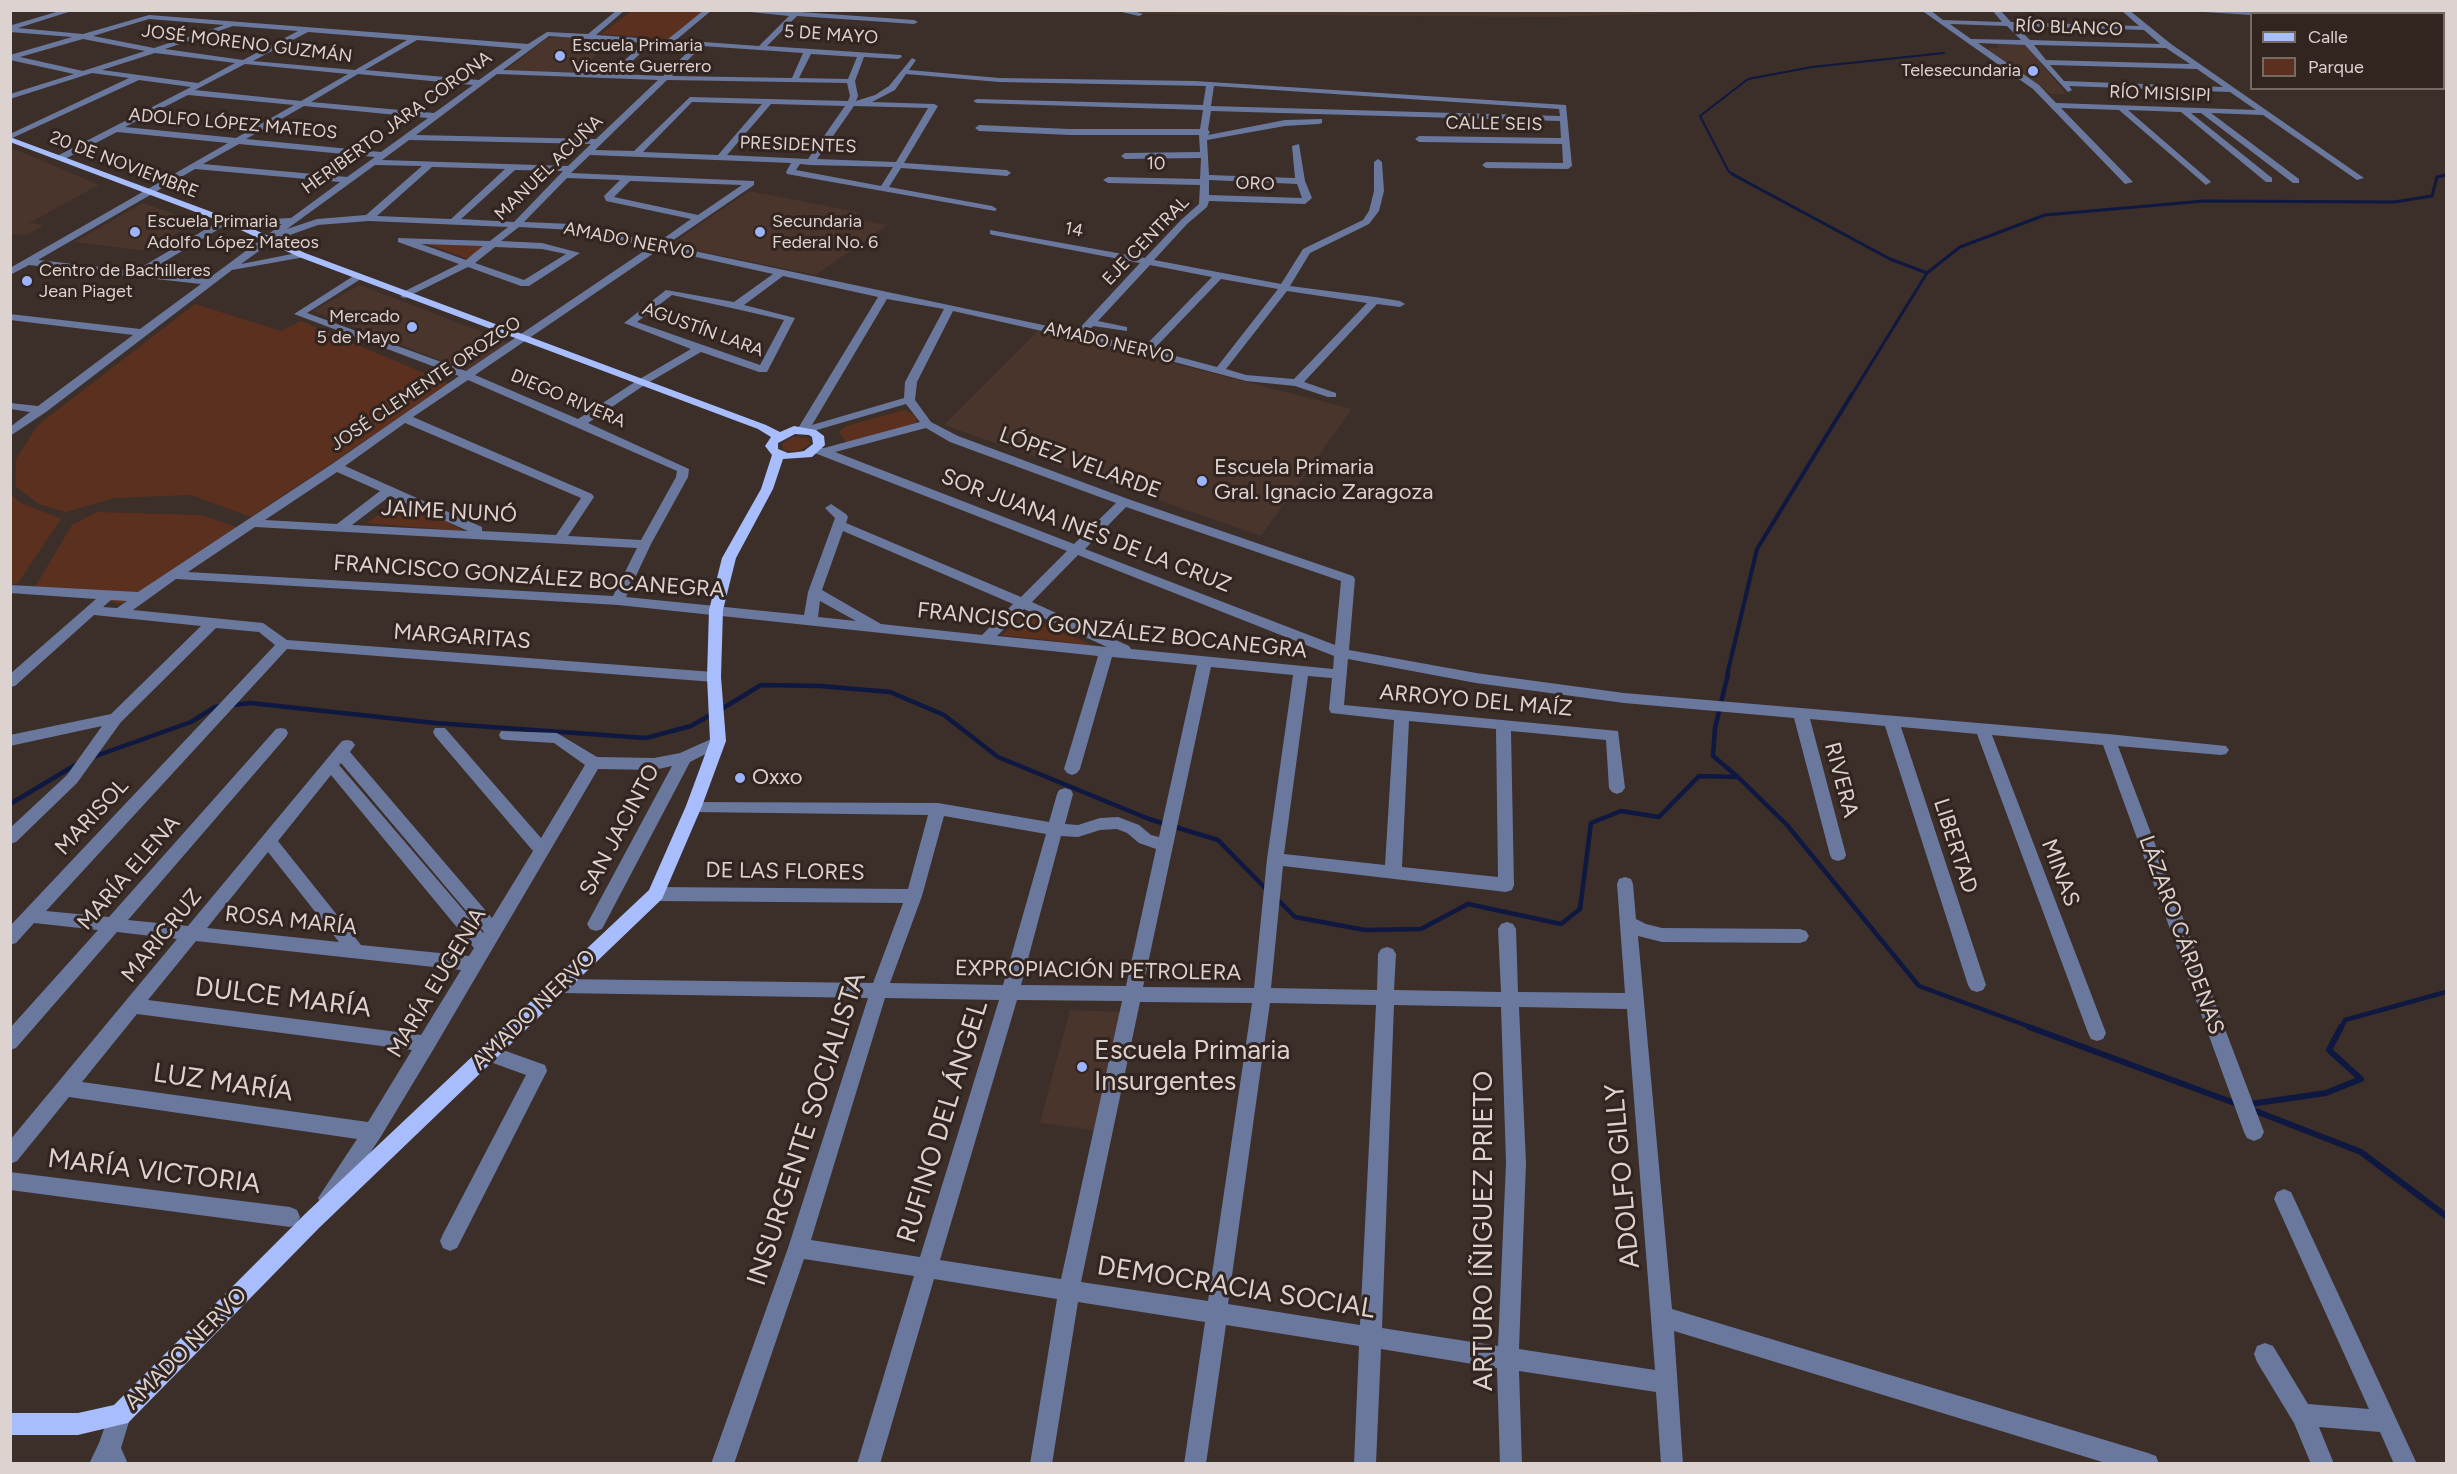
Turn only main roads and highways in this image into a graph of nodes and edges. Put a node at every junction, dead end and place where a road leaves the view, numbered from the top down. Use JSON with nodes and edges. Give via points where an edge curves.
{"nodes":[{"id":1,"x":10,"y":138,"type":"edge"},
{"id":2,"x":779,"y":436,"type":"junction"},
{"id":3,"x":778,"y":455,"type":"junction"},
{"id":4,"x":10,"y":1424,"type":"edge"}],
"edges":[{"from":1,"to":2,"type":"main road","name":"20 DE NOVIEMBRE","via":[[230,222],[405,295]]},
{"from":2,"to":3,"type":"main road","name":"AMADO NERVO","via":[[771,446]]},
{"from":2,"to":3,"type":"main road","via":[[805,430],[820,441],[819,450],[798,456]]},
{"from":3,"to":4,"type":"main road","name":"AMADO NERVO","via":[[767,489],[729,558],[716,610],[714,677],[718,733],[694,806],[656,894],[312,1221],[120,1414],[78,1424]]}]}
